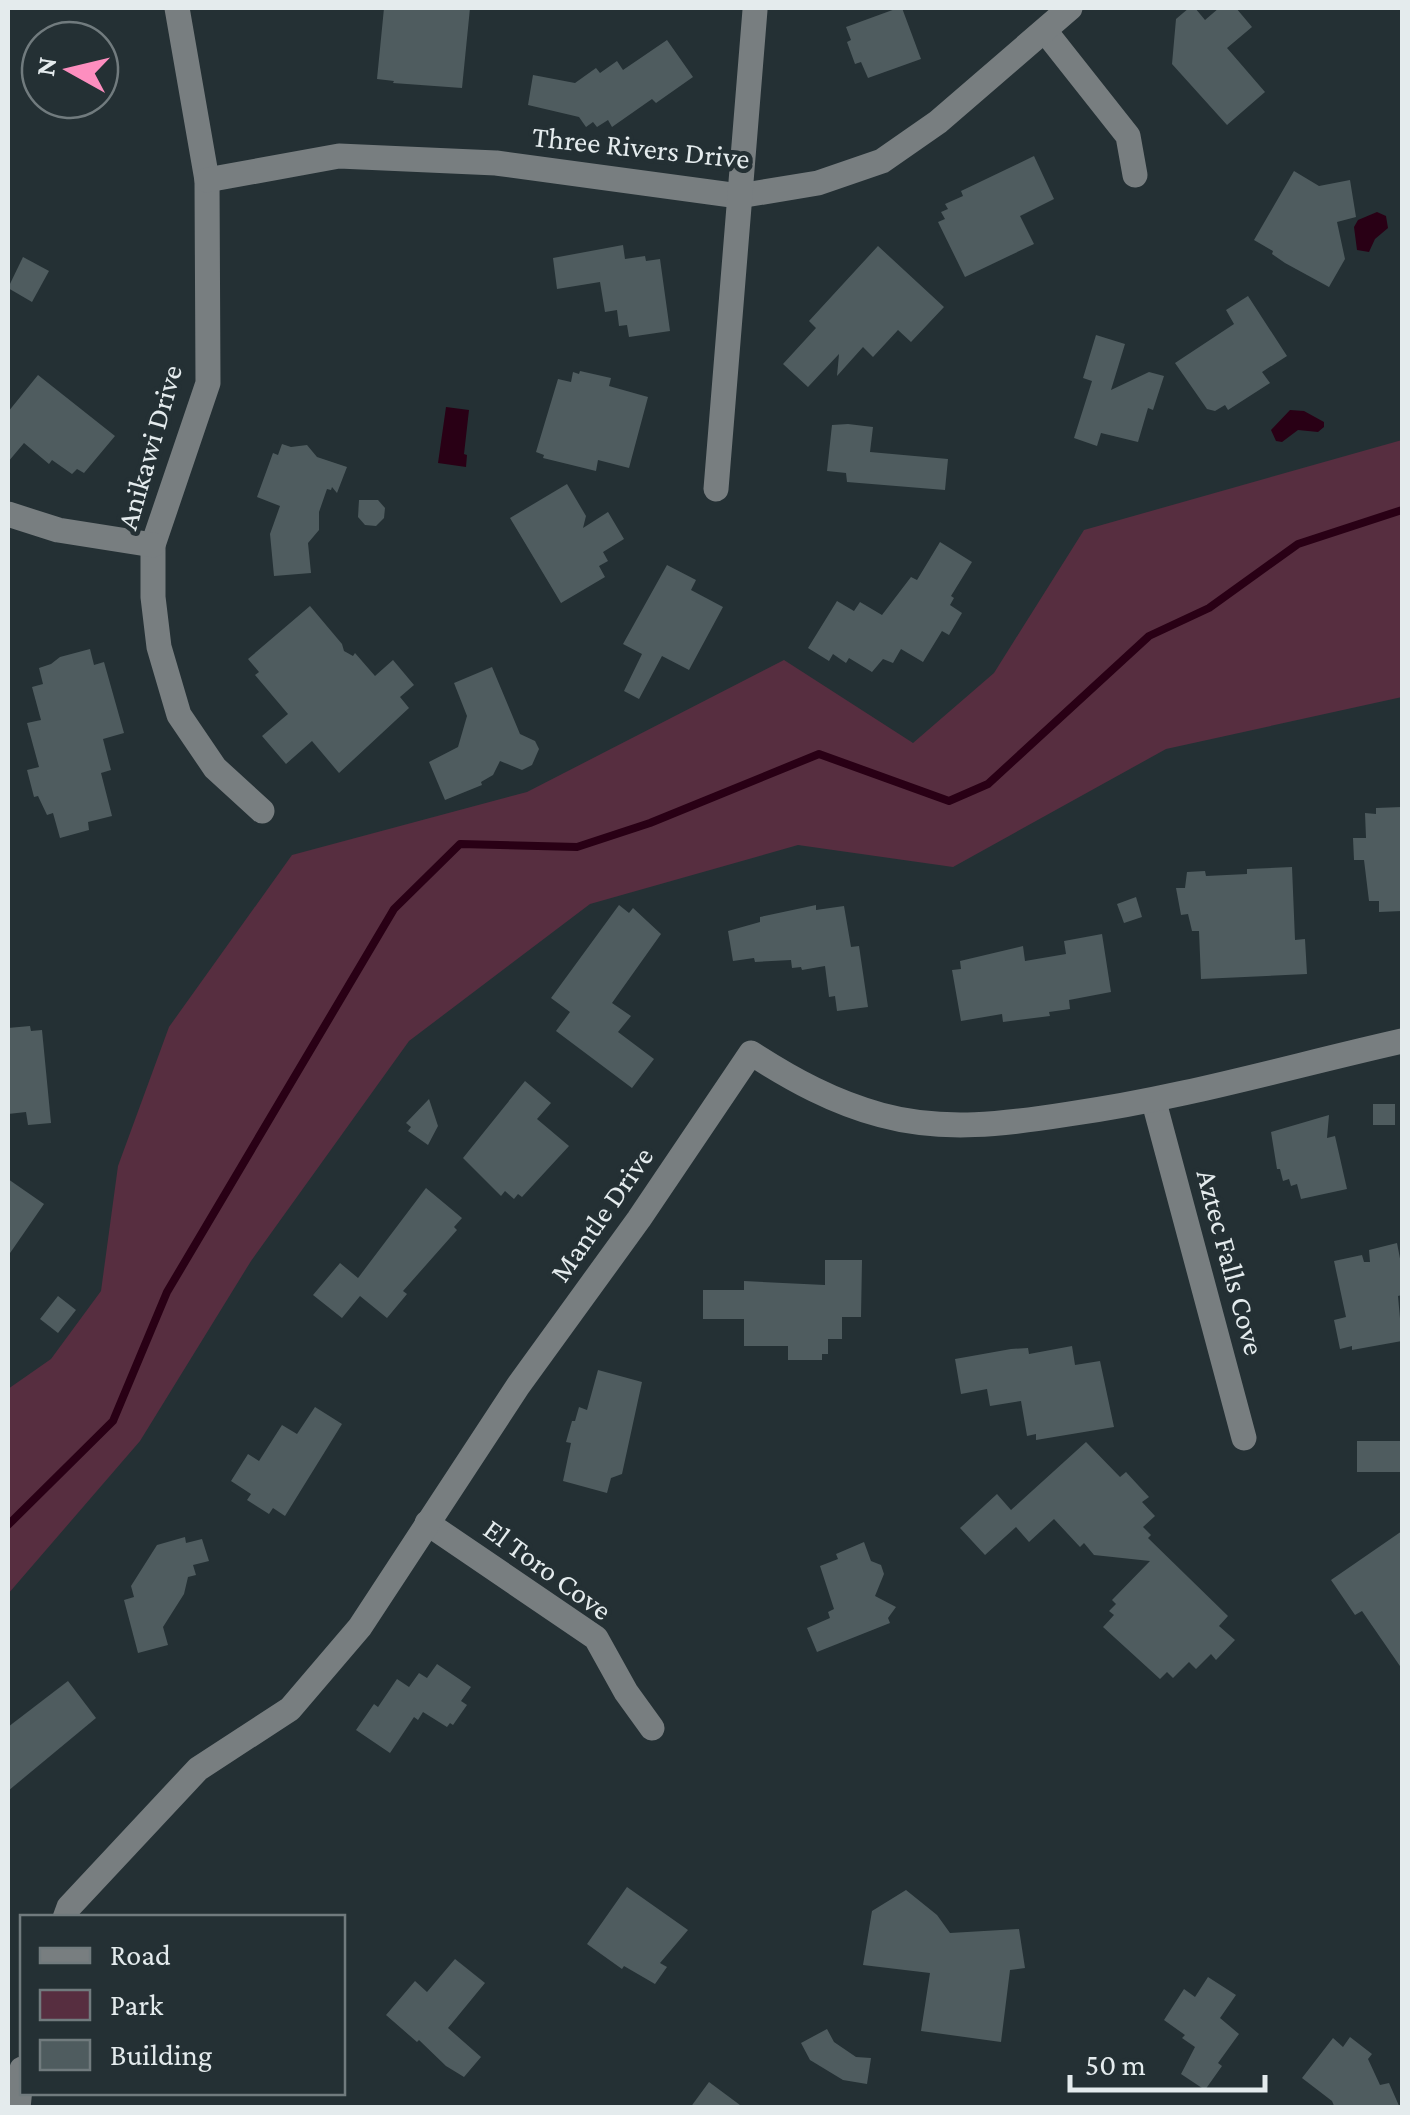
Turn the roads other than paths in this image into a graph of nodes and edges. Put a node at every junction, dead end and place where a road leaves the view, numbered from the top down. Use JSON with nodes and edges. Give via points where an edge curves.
{"nodes":[{"id":1,"x":177,"y":8,"type":"edge"},
{"id":2,"x":1070,"y":8,"type":"edge"},
{"id":3,"x":755,"y":10,"type":"dead end"},
{"id":4,"x":1045,"y":31,"type":"junction"},
{"id":5,"x":1135,"y":176,"type":"dead end"},
{"id":6,"x":208,"y":180,"type":"junction"},
{"id":7,"x":739,"y":196,"type":"junction"},
{"id":8,"x":716,"y":490,"type":"dead end"},
{"id":9,"x":8,"y":514,"type":"edge"},
{"id":10,"x":153,"y":545,"type":"junction"},
{"id":11,"x":262,"y":811,"type":"dead end"},
{"id":12,"x":1402,"y":1041,"type":"edge"},
{"id":13,"x":1154,"y":1102,"type":"junction"},
{"id":14,"x":1244,"y":1438,"type":"dead end"},
{"id":15,"x":427,"y":1522,"type":"junction"},
{"id":16,"x":652,"y":1728,"type":"dead end"},
{"id":17,"x":66,"y":1915,"type":"edge"}],
"edges":[{"from":1,"to":6,"type":"street","name":"Anikawi Drive"},
{"from":2,"to":4,"type":"street","name":"Three Rivers Drive"},
{"from":3,"to":7,"type":"street"},
{"from":4,"to":5,"type":"street","via":[[1128,136]]},
{"from":4,"to":7,"type":"street","name":"Three Rivers Drive","via":[[882,161],[818,183]]},
{"from":6,"to":7,"type":"street","name":"Three Rivers Drive","via":[[339,156],[496,163]]},
{"from":6,"to":10,"type":"street","name":"Anikawi Drive","via":[[208,383]]},
{"from":7,"to":8,"type":"street"},
{"from":9,"to":10,"type":"street","via":[[58,530]]},
{"from":10,"to":11,"type":"street","name":"Anikawi Drive","via":[[159,647],[178,715],[215,768]]},
{"from":12,"to":13,"type":"street","name":"Mantle Drive"},
{"from":13,"to":14,"type":"street","name":"Aztec Falls Cove"},
{"from":13,"to":15,"type":"street","name":"Mantle Drive","via":[[978,1126],[930,1124],[839,1102],[752,1053]]},
{"from":15,"to":16,"type":"street","name":"El Toro Cove","via":[[596,1638]]},
{"from":15,"to":17,"type":"street","name":"Mantle Drive","via":[[360,1627],[290,1709],[198,1769]]}]}
